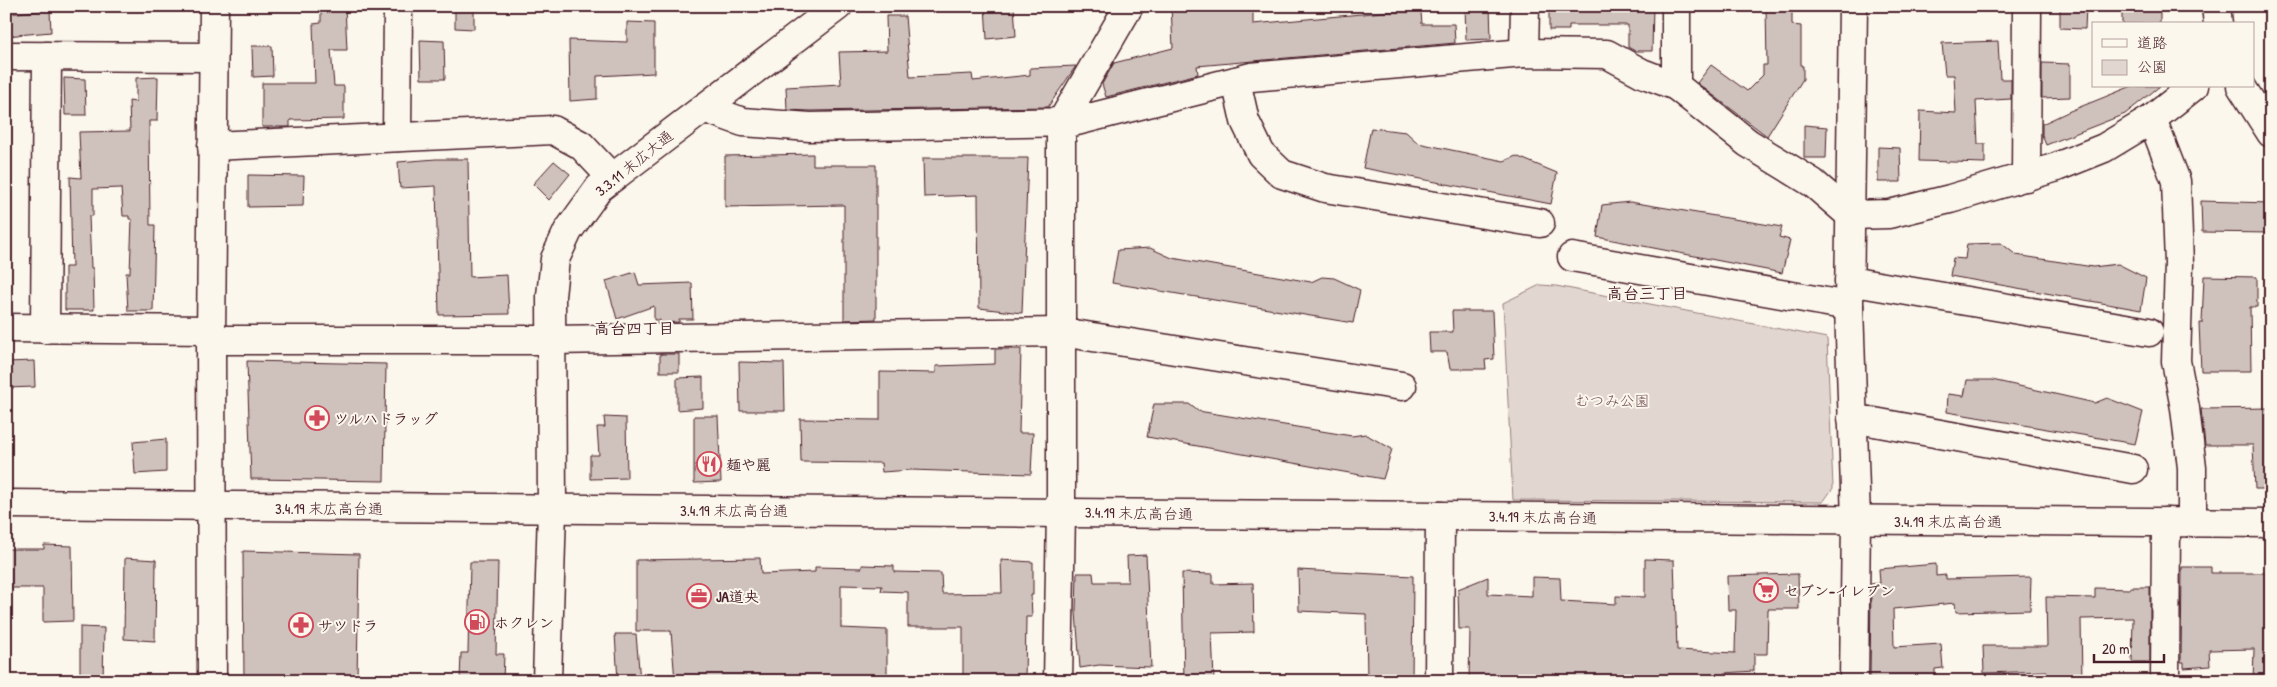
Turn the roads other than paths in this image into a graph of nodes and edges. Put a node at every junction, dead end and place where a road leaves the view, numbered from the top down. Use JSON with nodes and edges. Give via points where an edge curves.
{"nodes":[{"id":1,"x":214,"y":6,"type":"edge"},
{"id":2,"x":398,"y":6,"type":"edge"},
{"id":3,"x":838,"y":6,"type":"edge"},
{"id":4,"x":1129,"y":6,"type":"edge"},
{"id":5,"x":1525,"y":6,"type":"edge"},
{"id":6,"x":1676,"y":6,"type":"edge"},
{"id":7,"x":1853,"y":6,"type":"edge"},
{"id":8,"x":2026,"y":6,"type":"edge"},
{"id":9,"x":2216,"y":6,"type":"edge"},
{"id":10,"x":2218,"y":22,"type":"edge"},
{"id":11,"x":1524,"y":54,"type":"junction"},
{"id":12,"x":6,"y":56,"type":"edge"},
{"id":13,"x":47,"y":56,"type":"junction"},
{"id":14,"x":214,"y":57,"type":"junction"},
{"id":15,"x":1236,"y":81,"type":"junction"},
{"id":16,"x":1676,"y":86,"type":"junction"},
{"id":17,"x":2191,"y":88,"type":"edge"},
{"id":18,"x":2242,"y":88,"type":"edge"},
{"id":19,"x":704,"y":108,"type":"junction"},
{"id":20,"x":2152,"y":119,"type":"junction"},
{"id":21,"x":1061,"y":123,"type":"junction"},
{"id":22,"x":2271,"y":133,"type":"edge"},
{"id":23,"x":397,"y":137,"type":"junction"},
{"id":24,"x":212,"y":146,"type":"junction"},
{"id":25,"x":2026,"y":177,"type":"junction"},
{"id":26,"x":612,"y":178,"type":"junction"},
{"id":27,"x":1850,"y":215,"type":"junction"},
{"id":28,"x":1540,"y":223,"type":"dead end"},
{"id":29,"x":1572,"y":257,"type":"dead end"},
{"id":30,"x":1849,"y":294,"type":"junction"},
{"id":31,"x":6,"y":328,"type":"edge"},
{"id":32,"x":45,"y":328,"type":"junction"},
{"id":33,"x":1061,"y":332,"type":"junction"},
{"id":34,"x":2149,"y":332,"type":"dead end"},
{"id":35,"x":211,"y":335,"type":"junction"},
{"id":36,"x":552,"y":340,"type":"junction"},
{"id":37,"x":1402,"y":386,"type":"dead end"},
{"id":38,"x":1852,"y":418,"type":"junction"},
{"id":39,"x":2133,"y":469,"type":"dead end"},
{"id":40,"x":6,"y":504,"type":"edge"},
{"id":41,"x":212,"y":506,"type":"junction"},
{"id":42,"x":552,"y":509,"type":"junction"},
{"id":43,"x":1061,"y":512,"type":"junction"},
{"id":44,"x":1440,"y":516,"type":"junction"},
{"id":45,"x":1856,"y":520,"type":"junction"},
{"id":46,"x":2179,"y":523,"type":"junction"},
{"id":47,"x":2271,"y":523,"type":"edge"},
{"id":48,"x":212,"y":681,"type":"edge"},
{"id":49,"x":547,"y":681,"type":"edge"},
{"id":50,"x":1058,"y":681,"type":"edge"},
{"id":51,"x":1439,"y":681,"type":"edge"},
{"id":52,"x":1854,"y":681,"type":"edge"},
{"id":53,"x":2165,"y":681,"type":"edge"}],
"edges":[{"from":1,"to":14,"type":"street"},
{"from":2,"to":23,"type":"street"},
{"from":3,"to":19,"type":"street","name":"3.3.11 末広大通"},
{"from":4,"to":21,"type":"street"},
{"from":5,"to":11,"type":"street"},
{"from":6,"to":16,"type":"street"},
{"from":7,"to":27,"type":"street"},
{"from":8,"to":25,"type":"street"},
{"from":9,"to":10,"type":"street"},
{"from":11,"to":15,"type":"street","via":[[1251,77]]},
{"from":11,"to":16,"type":"street","via":[[1607,54],[1642,73]]},
{"from":12,"to":13,"type":"street"},
{"from":13,"to":14,"type":"street"},
{"from":13,"to":32,"type":"street"},
{"from":14,"to":24,"type":"street"},
{"from":15,"to":21,"type":"street"},
{"from":15,"to":28,"type":"street","via":[[1245,122],[1261,154],[1282,174],[1325,188]]},
{"from":16,"to":27,"type":"street","via":[[1748,143],[1813,183]]},
{"from":17,"to":20,"type":"street"},
{"from":18,"to":22,"type":"street"},
{"from":19,"to":21,"type":"street","via":[[743,122],[810,127]]},
{"from":19,"to":26,"type":"street","name":"3.3.11 末広大通"},
{"from":20,"to":25,"type":"street","via":[[2104,148]]},
{"from":20,"to":46,"type":"street","via":[[2176,181],[2179,264],[2176,361],[2192,468]]},
{"from":21,"to":33,"type":"street"},
{"from":23,"to":24,"type":"street"},
{"from":23,"to":26,"type":"street","via":[[553,130],[581,145]]},
{"from":24,"to":35,"type":"street"},
{"from":25,"to":27,"type":"street","via":[[1889,214]]},
{"from":26,"to":36,"type":"street","name":"3.3.11 末広大通","via":[[599,188],[573,224],[556,259]]},
{"from":27,"to":30,"type":"street"},
{"from":29,"to":30,"type":"street"},
{"from":30,"to":34,"type":"street"},
{"from":30,"to":38,"type":"street"},
{"from":31,"to":32,"type":"street"},
{"from":32,"to":35,"type":"street"},
{"from":33,"to":36,"type":"street"},
{"from":33,"to":37,"type":"street"},
{"from":33,"to":43,"type":"street"},
{"from":35,"to":36,"type":"street"},
{"from":35,"to":41,"type":"street"},
{"from":36,"to":42,"type":"street","name":"3.3.11 末広大通"},
{"from":38,"to":39,"type":"street"},
{"from":38,"to":45,"type":"street"},
{"from":40,"to":41,"type":"street","name":"3.4.19 末広高台通"},
{"from":41,"to":42,"type":"street","name":"3.4.19 末広高台通"},
{"from":41,"to":48,"type":"street"},
{"from":42,"to":43,"type":"street","name":"3.4.19 末広高台通"},
{"from":42,"to":49,"type":"street","name":"3.3.11 末広大通"},
{"from":43,"to":44,"type":"street","name":"3.4.19 末広高台通"},
{"from":43,"to":50,"type":"street"},
{"from":44,"to":45,"type":"street","name":"3.4.19 末広高台通"},
{"from":44,"to":51,"type":"street"},
{"from":45,"to":46,"type":"street","name":"3.4.19 末広高台通"},
{"from":45,"to":52,"type":"street"},
{"from":46,"to":47,"type":"street","name":"3.4.19 末広高台通"},
{"from":46,"to":53,"type":"street"}]}
